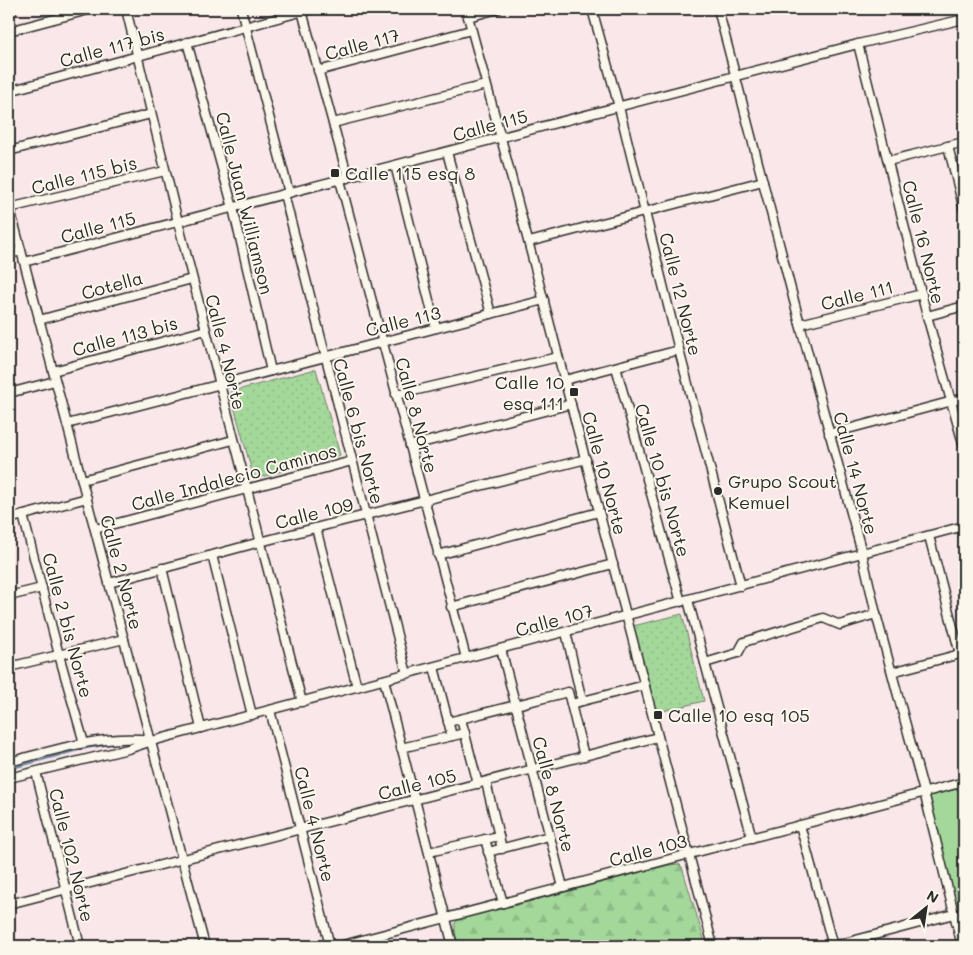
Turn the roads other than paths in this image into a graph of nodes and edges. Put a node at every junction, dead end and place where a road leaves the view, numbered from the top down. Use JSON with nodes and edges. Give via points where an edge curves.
{"nodes":[{"id":1,"x":13,"y":9,"type":"edge"},
{"id":2,"x":92,"y":9,"type":"edge"},
{"id":3,"x":126,"y":9,"type":"edge"},
{"id":4,"x":241,"y":9,"type":"edge"},
{"id":5,"x":311,"y":9,"type":"edge"},
{"id":6,"x":498,"y":9,"type":"edge"},
{"id":7,"x":592,"y":9,"type":"edge"},
{"id":8,"x":718,"y":9,"type":"edge"},
{"id":9,"x":302,"y":11,"type":"junction"},
{"id":10,"x":467,"y":13,"type":"edge"},
{"id":11,"x":9,"y":16,"type":"edge"},
{"id":12,"x":964,"y":18,"type":"edge"},
{"id":13,"x":246,"y":26,"type":"junction"},
{"id":14,"x":471,"y":30,"type":"junction"},
{"id":15,"x":9,"y":31,"type":"edge"},
{"id":16,"x":188,"y":42,"type":"junction"},
{"id":17,"x":858,"y":44,"type":"junction"},
{"id":18,"x":138,"y":56,"type":"junction"},
{"id":19,"x":318,"y":71,"type":"junction"},
{"id":20,"x":737,"y":76,"type":"junction"},
{"id":21,"x":486,"y":85,"type":"junction"},
{"id":22,"x":9,"y":91,"type":"edge"},
{"id":23,"x":618,"y":107,"type":"junction"},
{"id":24,"x":152,"y":114,"type":"junction"},
{"id":25,"x":333,"y":123,"type":"junction"},
{"id":26,"x":501,"y":138,"type":"junction"},
{"id":27,"x":964,"y":142,"type":"edge"},
{"id":28,"x":948,"y":146,"type":"junction"},
{"id":29,"x":9,"y":150,"type":"edge"},
{"id":30,"x":447,"y":152,"type":"junction"},
{"id":31,"x":888,"y":162,"type":"junction"},
{"id":32,"x":395,"y":165,"type":"junction"},
{"id":33,"x":165,"y":171,"type":"junction"},
{"id":34,"x":344,"y":179,"type":"junction"},
{"id":35,"x":762,"y":181,"type":"junction"},
{"id":36,"x":286,"y":194,"type":"junction"},
{"id":37,"x":9,"y":207,"type":"edge"},
{"id":38,"x":233,"y":208,"type":"junction"},
{"id":39,"x":964,"y":210,"type":"edge"},
{"id":40,"x":645,"y":212,"type":"junction"},
{"id":41,"x":178,"y":222,"type":"junction"},
{"id":42,"x":529,"y":242,"type":"junction"},
{"id":43,"x":21,"y":251,"type":"junction"},
{"id":44,"x":9,"y":254,"type":"edge"},
{"id":45,"x":24,"y":262,"type":"junction"},
{"id":46,"x":192,"y":279,"type":"junction"},
{"id":47,"x":922,"y":294,"type":"junction"},
{"id":48,"x":544,"y":300,"type":"junction"},
{"id":49,"x":964,"y":306,"type":"edge"},
{"id":50,"x":491,"y":314,"type":"junction"},
{"id":51,"x":927,"y":316,"type":"junction"},
{"id":52,"x":39,"y":320,"type":"junction"},
{"id":53,"x":800,"y":324,"type":"junction"},
{"id":54,"x":436,"y":328,"type":"junction"},
{"id":55,"x":206,"y":330,"type":"junction"},
{"id":56,"x":382,"y":342,"type":"junction"},
{"id":57,"x":679,"y":350,"type":"junction"},
{"id":58,"x":325,"y":357,"type":"junction"},
{"id":59,"x":558,"y":357,"type":"junction"},
{"id":60,"x":616,"y":367,"type":"junction"},
{"id":61,"x":53,"y":371,"type":"junction"},
{"id":62,"x":271,"y":371,"type":"junction"},
{"id":63,"x":565,"y":380,"type":"junction"},
{"id":64,"x":56,"y":381,"type":"junction"},
{"id":65,"x":220,"y":384,"type":"junction"},
{"id":66,"x":9,"y":392,"type":"edge"},
{"id":67,"x":396,"y":395,"type":"junction"},
{"id":68,"x":964,"y":398,"type":"edge"},
{"id":69,"x":951,"y":402,"type":"junction"},
{"id":70,"x":571,"y":404,"type":"junction"},
{"id":71,"x":67,"y":424,"type":"junction"},
{"id":72,"x":829,"y":434,"type":"junction"},
{"id":73,"x":233,"y":440,"type":"junction"},
{"id":74,"x":410,"y":446,"type":"junction"},
{"id":75,"x":964,"y":448,"type":"edge"},
{"id":76,"x":586,"y":459,"type":"junction"},
{"id":77,"x":352,"y":461,"type":"junction"},
{"id":78,"x":82,"y":480,"type":"junction"},
{"id":79,"x":247,"y":489,"type":"junction"},
{"id":80,"x":87,"y":498,"type":"junction"},
{"id":81,"x":424,"y":500,"type":"junction"},
{"id":82,"x":600,"y":512,"type":"junction"},
{"id":83,"x":366,"y":515,"type":"junction"},
{"id":84,"x":23,"y":516,"type":"junction"},
{"id":85,"x":9,"y":519,"type":"edge"},
{"id":86,"x":964,"y":526,"type":"edge"},
{"id":87,"x":316,"y":528,"type":"junction"},
{"id":88,"x":95,"y":529,"type":"junction"},
{"id":89,"x":929,"y":536,"type":"junction"},
{"id":90,"x":260,"y":542,"type":"junction"},
{"id":91,"x":862,"y":553,"type":"junction"},
{"id":92,"x":438,"y":554,"type":"junction"},
{"id":93,"x":212,"y":555,"type":"junction"},
{"id":94,"x":613,"y":564,"type":"junction"},
{"id":95,"x":162,"y":568,"type":"junction"},
{"id":96,"x":109,"y":582,"type":"junction"},
{"id":97,"x":741,"y":586,"type":"junction"},
{"id":98,"x":42,"y":588,"type":"junction"},
{"id":99,"x":9,"y":596,"type":"edge"},
{"id":100,"x":684,"y":601,"type":"junction"},
{"id":101,"x":451,"y":607,"type":"junction"},
{"id":102,"x":876,"y":614,"type":"junction"},
{"id":103,"x":627,"y":616,"type":"junction"},
{"id":104,"x":566,"y":632,"type":"junction"},
{"id":105,"x":124,"y":640,"type":"junction"},
{"id":106,"x":500,"y":649,"type":"junction"},
{"id":107,"x":962,"y":653,"type":"edge"},
{"id":108,"x":59,"y":656,"type":"junction"},
{"id":109,"x":466,"y":658,"type":"junction"},
{"id":110,"x":705,"y":663,"type":"junction"},
{"id":111,"x":9,"y":667,"type":"edge"},
{"id":112,"x":434,"y":667,"type":"junction"},
{"id":113,"x":892,"y":672,"type":"junction"},
{"id":114,"x":407,"y":674,"type":"junction"},
{"id":115,"x":384,"y":680,"type":"junction"},
{"id":116,"x":645,"y":685,"type":"junction"},
{"id":117,"x":357,"y":687,"type":"junction"},
{"id":118,"x":582,"y":701,"type":"junction"},
{"id":119,"x":302,"y":702,"type":"junction"},
{"id":120,"x":571,"y":704,"type":"junction"},
{"id":121,"x":515,"y":705,"type":"junction"},
{"id":122,"x":270,"y":710,"type":"junction"},
{"id":123,"x":252,"y":715,"type":"junction"},
{"id":124,"x":461,"y":719,"type":"junction"},
{"id":125,"x":448,"y":722,"type":"junction"},
{"id":126,"x":201,"y":728,"type":"junction"},
{"id":127,"x":464,"y":733,"type":"junction"},
{"id":128,"x":452,"y":736,"type":"junction"},
{"id":129,"x":658,"y":738,"type":"junction"},
{"id":130,"x":152,"y":740,"type":"junction"},
{"id":131,"x":84,"y":743,"type":"junction"},
{"id":132,"x":401,"y":748,"type":"junction"},
{"id":133,"x":584,"y":756,"type":"junction"},
{"id":134,"x":9,"y":762,"type":"edge"},
{"id":135,"x":532,"y":770,"type":"junction"},
{"id":136,"x":36,"y":772,"type":"junction"},
{"id":137,"x":9,"y":778,"type":"edge"},
{"id":138,"x":486,"y":782,"type":"junction"},
{"id":139,"x":964,"y":782,"type":"edge"},
{"id":140,"x":478,"y":784,"type":"junction"},
{"id":141,"x":924,"y":792,"type":"junction"},
{"id":142,"x":415,"y":800,"type":"junction"},
{"id":143,"x":800,"y":825,"type":"junction"},
{"id":144,"x":300,"y":830,"type":"junction"},
{"id":145,"x":499,"y":836,"type":"junction"},
{"id":146,"x":549,"y":836,"type":"junction"},
{"id":147,"x":752,"y":838,"type":"junction"},
{"id":148,"x":485,"y":839,"type":"junction"},
{"id":149,"x":502,"y":848,"type":"junction"},
{"id":150,"x":429,"y":852,"type":"junction"},
{"id":151,"x":488,"y":852,"type":"junction"},
{"id":152,"x":689,"y":854,"type":"junction"},
{"id":153,"x":182,"y":860,"type":"junction"},
{"id":154,"x":563,"y":887,"type":"junction"},
{"id":155,"x":65,"y":888,"type":"junction"},
{"id":156,"x":503,"y":903,"type":"junction"},
{"id":157,"x":9,"y":904,"type":"edge"},
{"id":158,"x":954,"y":914,"type":"junction"},
{"id":159,"x":446,"y":918,"type":"junction"},
{"id":160,"x":80,"y":946,"type":"edge"},
{"id":161,"x":205,"y":946,"type":"edge"},
{"id":162,"x":330,"y":946,"type":"edge"},
{"id":163,"x":339,"y":946,"type":"edge"},
{"id":164,"x":453,"y":946,"type":"edge"},
{"id":165,"x":713,"y":946,"type":"edge"},
{"id":166,"x":833,"y":946,"type":"edge"},
{"id":167,"x":962,"y":946,"type":"edge"}],
"edges":[{"from":1,"to":11,"type":"street"},
{"from":2,"to":15,"type":"street"},
{"from":3,"to":18,"type":"street","name":"Calle 4 Norte"},
{"from":4,"to":13,"type":"street","name":"Calle 6 bis Norte"},
{"from":5,"to":9,"type":"street","name":"Calle 117 bis"},
{"from":6,"to":10,"type":"street"},
{"from":7,"to":23,"type":"street","name":"Calle 12 Norte"},
{"from":8,"to":20,"type":"street","name":"Calle 14 Norte"},
{"from":9,"to":13,"type":"street","name":"Calle 117 bis"},
{"from":9,"to":19,"type":"street","name":"Calle 8 Norte"},
{"from":10,"to":14,"type":"street","name":"Calle 10 Norte"},
{"from":12,"to":17,"type":"street","name":"Calle 115"},
{"from":13,"to":16,"type":"street","name":"Calle 117 bis"},
{"from":13,"to":36,"type":"street","name":"Calle 6 bis Norte"},
{"from":14,"to":19,"type":"street","name":"Calle 117"},
{"from":14,"to":21,"type":"street","name":"Calle 10 Norte"},
{"from":16,"to":18,"type":"street","name":"Calle 117 bis"},
{"from":16,"to":38,"type":"street","name":"Calle Juan Williamson"},
{"from":17,"to":20,"type":"street","name":"Calle 115"},
{"from":17,"to":31,"type":"street","name":"Calle 16 Norte"},
{"from":18,"to":22,"type":"street","name":"Calle 117 bis"},
{"from":18,"to":24,"type":"street","name":"Calle 4 Norte"},
{"from":19,"to":25,"type":"street","name":"Calle 8 Norte"},
{"from":20,"to":23,"type":"street","name":"Calle 115"},
{"from":20,"to":35,"type":"street","name":"Calle 14 Norte"},
{"from":21,"to":25,"type":"street"},
{"from":21,"to":26,"type":"street","name":"Calle 10 Norte"},
{"from":23,"to":26,"type":"street","name":"Calle 115"},
{"from":23,"to":40,"type":"street","name":"Calle 12 Norte"},
{"from":24,"to":29,"type":"street"},
{"from":24,"to":33,"type":"street","name":"Calle 4 Norte"},
{"from":25,"to":34,"type":"street","name":"Calle 8 Norte"},
{"from":26,"to":30,"type":"street","name":"Calle 115"},
{"from":26,"to":42,"type":"street","name":"Calle 10 Norte"},
{"from":27,"to":28,"type":"street"},
{"from":28,"to":31,"type":"street"},
{"from":28,"to":39,"type":"street"},
{"from":30,"to":32,"type":"street","name":"Calle 115"},
{"from":30,"to":50,"type":"street"},
{"from":31,"to":47,"type":"street","name":"Calle 16 Norte"},
{"from":32,"to":34,"type":"street","name":"Calle 115"},
{"from":32,"to":54,"type":"street"},
{"from":33,"to":37,"type":"street","name":"Calle 115 bis"},
{"from":33,"to":41,"type":"street","name":"Calle 4 Norte"},
{"from":34,"to":36,"type":"street","name":"Calle 115"},
{"from":34,"to":56,"type":"street","name":"Calle 8 Norte"},
{"from":35,"to":40,"type":"street"},
{"from":35,"to":53,"type":"street","name":"Calle 14 Norte"},
{"from":36,"to":38,"type":"street","name":"Calle 115"},
{"from":36,"to":58,"type":"street","name":"Calle 6 bis Norte"},
{"from":37,"to":43,"type":"street","name":"Calle 2 Norte"},
{"from":38,"to":41,"type":"street","name":"Calle 115"},
{"from":38,"to":62,"type":"street","name":"Calle Juan Williamson"},
{"from":40,"to":42,"type":"street"},
{"from":40,"to":57,"type":"street","name":"Calle 12 Norte"},
{"from":41,"to":45,"type":"street","name":"Calle 115"},
{"from":41,"to":46,"type":"street","name":"Calle 4 Norte"},
{"from":42,"to":48,"type":"street","name":"Calle 10 Norte"},
{"from":43,"to":44,"type":"street"},
{"from":43,"to":45,"type":"street","name":"Calle 2 Norte"},
{"from":45,"to":52,"type":"street","name":"Calle 2 Norte"},
{"from":46,"to":52,"type":"street","name":"Cotella"},
{"from":46,"to":55,"type":"street","name":"Calle 4 Norte"},
{"from":47,"to":51,"type":"street","name":"Calle 16 Norte"},
{"from":47,"to":53,"type":"street","name":"Calle 111"},
{"from":48,"to":50,"type":"street","name":"Calle 113"},
{"from":48,"to":59,"type":"street","name":"Calle 10 Norte"},
{"from":49,"to":51,"type":"street"},
{"from":50,"to":54,"type":"street","name":"Calle 113"},
{"from":51,"to":69,"type":"street","name":"Calle 16 Norte"},
{"from":52,"to":61,"type":"street","name":"Calle 2 Norte"},
{"from":53,"to":72,"type":"street","name":"Calle 14 Norte"},
{"from":54,"to":56,"type":"street","name":"Calle 113"},
{"from":55,"to":61,"type":"street","name":"Calle 113 bis"},
{"from":55,"to":65,"type":"street","name":"Calle 4 Norte"},
{"from":56,"to":58,"type":"street","name":"Calle 113"},
{"from":56,"to":67,"type":"street","name":"Calle 8 Norte"},
{"from":57,"to":60,"type":"street"},
{"from":57,"to":97,"type":"street","name":"Calle 12 Norte"},
{"from":58,"to":62,"type":"street","name":"Calle 113"},
{"from":58,"to":77,"type":"street","name":"Calle 6 bis Norte"},
{"from":59,"to":63,"type":"street","name":"Calle 10 Norte"},
{"from":59,"to":67,"type":"street"},
{"from":60,"to":63,"type":"street"},
{"from":60,"to":100,"type":"street","name":"Calle 10 bis Norte"},
{"from":61,"to":64,"type":"street","name":"Calle 2 Norte"},
{"from":62,"to":65,"type":"street","name":"Calle 113"},
{"from":63,"to":70,"type":"street","name":"Calle 10 Norte"},
{"from":64,"to":66,"type":"street"},
{"from":64,"to":71,"type":"street","name":"Calle 2 Norte"},
{"from":65,"to":71,"type":"street","name":"Calle 113"},
{"from":65,"to":73,"type":"street","name":"Calle 4 Norte"},
{"from":67,"to":74,"type":"street","name":"Calle 8 Norte"},
{"from":68,"to":69,"type":"street"},
{"from":69,"to":72,"type":"street"},
{"from":69,"to":75,"type":"street","name":"Calle 16 Norte"},
{"from":70,"to":74,"type":"street"},
{"from":70,"to":76,"type":"street","name":"Calle 10 Norte"},
{"from":71,"to":78,"type":"street","name":"Calle 2 Norte"},
{"from":72,"to":91,"type":"street","name":"Calle 14 Norte"},
{"from":73,"to":78,"type":"street"},
{"from":73,"to":79,"type":"street","name":"Calle 4 Norte"},
{"from":74,"to":81,"type":"street","name":"Calle 8 Norte"},
{"from":76,"to":81,"type":"street","name":"Calle 109"},
{"from":76,"to":82,"type":"street","name":"Calle 10 Norte"},
{"from":77,"to":79,"type":"street","name":"Calle Indalecio Caminos"},
{"from":77,"to":83,"type":"street","name":"Calle 6 bis Norte"},
{"from":78,"to":80,"type":"street","name":"Calle 2 Norte"},
{"from":79,"to":88,"type":"street","name":"Calle Indalecio Caminos"},
{"from":79,"to":90,"type":"street","name":"Calle 4 Norte"},
{"from":80,"to":84,"type":"street"},
{"from":80,"to":88,"type":"street","name":"Calle 2 Norte"},
{"from":81,"to":83,"type":"street","name":"Calle 109"},
{"from":81,"to":92,"type":"street","name":"Calle 8 Norte"},
{"from":82,"to":92,"type":"street"},
{"from":82,"to":94,"type":"street","name":"Calle 10 Norte"},
{"from":83,"to":87,"type":"street","name":"Calle 109"},
{"from":83,"to":114,"type":"street","name":"Calle 6 bis Norte"},
{"from":84,"to":85,"type":"street"},
{"from":84,"to":98,"type":"street","name":"Calle 2 bis Norte"},
{"from":86,"to":89,"type":"street","name":"Calle 107"},
{"from":87,"to":90,"type":"street","name":"Calle 109"},
{"from":87,"to":117,"type":"street"},
{"from":88,"to":96,"type":"street","name":"Calle 2 Norte"},
{"from":89,"to":91,"type":"street","name":"Calle 107"},
{"from":89,"to":107,"type":"street"},
{"from":90,"to":93,"type":"street","name":"Calle 109"},
{"from":90,"to":119,"type":"street","name":"Calle 4 Norte"},
{"from":91,"to":97,"type":"street","name":"Calle 107"},
{"from":91,"to":102,"type":"street","name":"Calle 14 Norte"},
{"from":92,"to":101,"type":"street","name":"Calle 8 Norte"},
{"from":93,"to":95,"type":"street","name":"Calle 109"},
{"from":93,"to":123,"type":"street"},
{"from":94,"to":101,"type":"street"},
{"from":94,"to":103,"type":"street","name":"Calle 10 Norte"},
{"from":95,"to":96,"type":"street","name":"Calle 109"},
{"from":95,"to":126,"type":"street"},
{"from":96,"to":105,"type":"street","name":"Calle 2 Norte"},
{"from":97,"to":100,"type":"street","name":"Calle 107"},
{"from":98,"to":99,"type":"street"},
{"from":98,"to":108,"type":"street","name":"Calle 2 bis Norte"},
{"from":100,"to":103,"type":"street","name":"Calle 107"},
{"from":100,"to":110,"type":"street","name":"Calle 10 bis Norte"},
{"from":101,"to":109,"type":"street","name":"Calle 8 Norte"},
{"from":102,"to":110,"type":"street","via":[[840,625],[823,618],[744,642],[738,653]]},
{"from":102,"to":113,"type":"street","name":"Calle 14 Norte"},
{"from":103,"to":104,"type":"street","name":"Calle 107"},
{"from":103,"to":116,"type":"street","name":"Calle 10 Norte"},
{"from":104,"to":106,"type":"street","name":"Calle 107"},
{"from":104,"to":118,"type":"street"},
{"from":105,"to":108,"type":"street"},
{"from":105,"to":130,"type":"street","name":"Calle 2 Norte"},
{"from":106,"to":109,"type":"street","name":"Calle 107"},
{"from":106,"to":121,"type":"street","name":"Calle 8 Norte"},
{"from":107,"to":113,"type":"street"},
{"from":108,"to":111,"type":"street"},
{"from":108,"to":131,"type":"street","name":"Calle 2 bis Norte"},
{"from":109,"to":112,"type":"street","name":"Calle 107"},
{"from":110,"to":147,"type":"street","name":"Calle 10 bis Norte"},
{"from":112,"to":114,"type":"street","name":"Calle 107"},
{"from":112,"to":125,"type":"street"},
{"from":113,"to":141,"type":"street","name":"Calle 14 Norte"},
{"from":114,"to":115,"type":"street","name":"Calle 107"},
{"from":115,"to":117,"type":"street","name":"Calle 107"},
{"from":115,"to":132,"type":"street"},
{"from":116,"to":118,"type":"street"},
{"from":116,"to":129,"type":"street","name":"Calle 10 Norte"},
{"from":117,"to":119,"type":"street","name":"Calle 107"},
{"from":118,"to":120,"type":"street"},
{"from":119,"to":122,"type":"street","name":"Calle 107"},
{"from":120,"to":121,"type":"street","via":[[568,692]]},
{"from":120,"to":133,"type":"street"},
{"from":121,"to":124,"type":"street"},
{"from":121,"to":135,"type":"street","name":"Calle 8 Norte"},
{"from":122,"to":123,"type":"street","name":"Calle 107"},
{"from":122,"to":144,"type":"street","name":"Calle 4 Norte"},
{"from":123,"to":126,"type":"street","name":"Calle 107"},
{"from":124,"to":125,"type":"street"},
{"from":124,"to":127,"type":"street"},
{"from":125,"to":128,"type":"street"},
{"from":126,"to":130,"type":"street","name":"Calle 107"},
{"from":127,"to":128,"type":"street"},
{"from":127,"to":140,"type":"street"},
{"from":128,"to":132,"type":"street"},
{"from":129,"to":133,"type":"street","name":"Calle 105"},
{"from":129,"to":152,"type":"street","name":"Calle 10 Norte"},
{"from":130,"to":131,"type":"street","via":[[125,738]]},
{"from":130,"to":136,"type":"street"},
{"from":130,"to":153,"type":"street","name":"Calle 2 Norte"},
{"from":131,"to":134,"type":"street"},
{"from":132,"to":142,"type":"street"},
{"from":133,"to":135,"type":"street","name":"Calle 105"},
{"from":135,"to":138,"type":"street","name":"Calle 105"},
{"from":135,"to":146,"type":"street","name":"Calle 8 Norte"},
{"from":136,"to":137,"type":"street"},
{"from":136,"to":155,"type":"street","name":"Calle 102 Norte"},
{"from":138,"to":140,"type":"street","name":"Calle 105"},
{"from":138,"to":145,"type":"street"},
{"from":139,"to":141,"type":"street","name":"Calle 103"},
{"from":140,"to":142,"type":"street","name":"Calle 105"},
{"from":141,"to":143,"type":"street","name":"Calle 103"},
{"from":141,"to":158,"type":"street","name":"Calle 14 Norte"},
{"from":142,"to":144,"type":"street","name":"Calle 105"},
{"from":142,"to":150,"type":"street"},
{"from":143,"to":147,"type":"street","name":"Calle 103"},
{"from":143,"to":166,"type":"street"},
{"from":144,"to":153,"type":"street","name":"Calle 105"},
{"from":144,"to":162,"type":"street","name":"Calle 4 Norte"},
{"from":145,"to":148,"type":"street"},
{"from":145,"to":149,"type":"street"},
{"from":146,"to":149,"type":"street"},
{"from":146,"to":154,"type":"street","name":"Calle 8 Norte"},
{"from":147,"to":152,"type":"street","name":"Calle 103"},
{"from":148,"to":150,"type":"street"},
{"from":148,"to":151,"type":"street"},
{"from":149,"to":151,"type":"street"},
{"from":150,"to":159,"type":"street"},
{"from":151,"to":156,"type":"street"},
{"from":152,"to":154,"type":"street","name":"Calle 103"},
{"from":152,"to":165,"type":"street","name":"Calle 10 Norte"},
{"from":153,"to":155,"type":"street","name":"Calle 105"},
{"from":153,"to":161,"type":"street","name":"Calle 2 Norte"},
{"from":154,"to":156,"type":"street","name":"Calle 103"},
{"from":155,"to":157,"type":"street","name":"Calle 105"},
{"from":155,"to":160,"type":"street","name":"Calle 102 Norte"},
{"from":156,"to":159,"type":"street","name":"Calle 103"},
{"from":158,"to":166,"type":"street"},
{"from":158,"to":167,"type":"street","name":"Calle 14 Norte"},
{"from":159,"to":163,"type":"street","name":"Calle 103"},
{"from":159,"to":164,"type":"street"}]}
